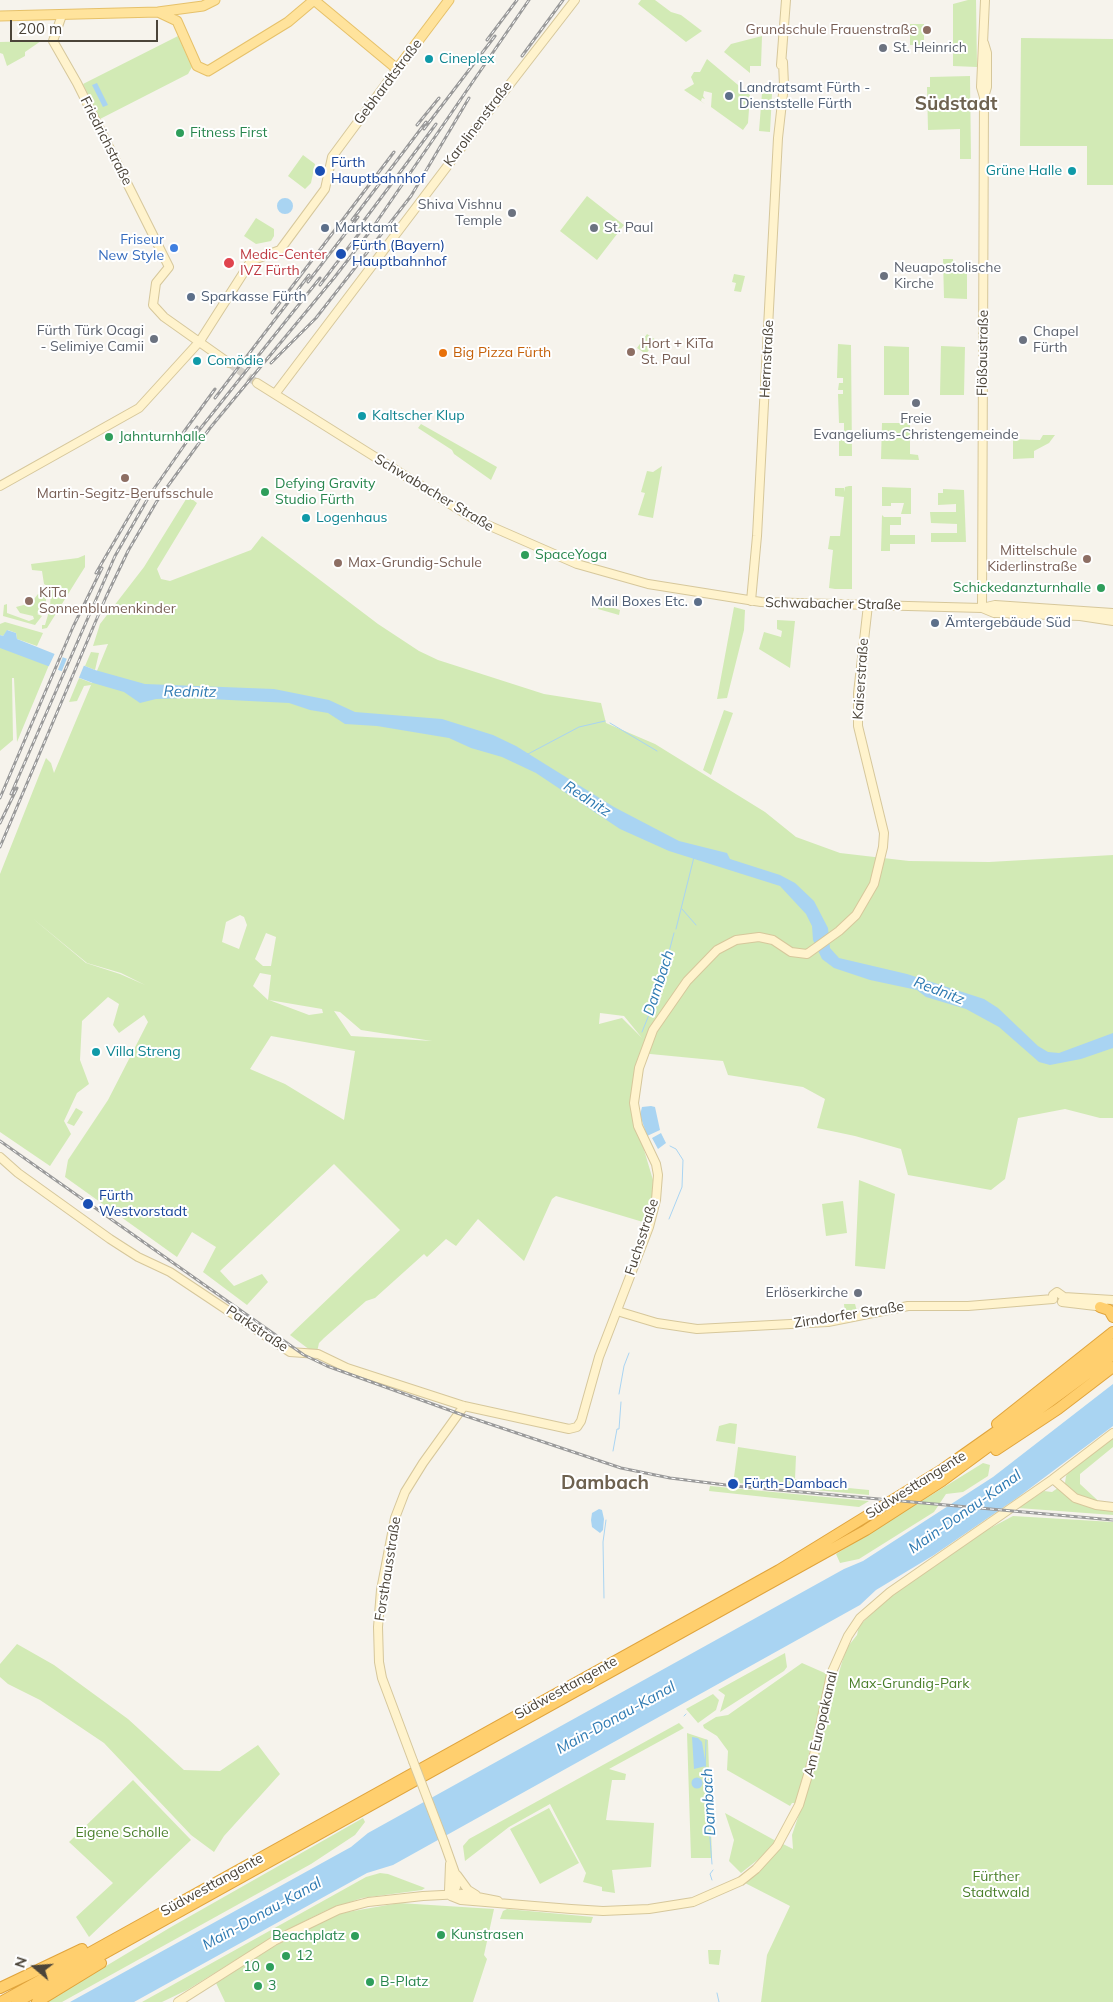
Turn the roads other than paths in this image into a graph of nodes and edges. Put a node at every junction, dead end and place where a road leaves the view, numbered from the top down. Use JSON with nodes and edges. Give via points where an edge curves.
{"nodes":[{"id":1,"x":215,"y":0,"type":"edge"},
{"id":2,"x":314,"y":0,"type":"edge"},
{"id":3,"x":449,"y":0,"type":"edge"},
{"id":4,"x":575,"y":0,"type":"edge"},
{"id":5,"x":786,"y":0,"type":"edge"},
{"id":6,"x":984,"y":0,"type":"edge"},
{"id":7,"x":190,"y":8,"type":"junction"},
{"id":8,"x":158,"y":12,"type":"junction"},
{"id":9,"x":62,"y":15,"type":"junction"},
{"id":10,"x":0,"y":16,"type":"edge"},
{"id":11,"x":179,"y":24,"type":"junction"},
{"id":12,"x":398,"y":69,"type":"junction"},
{"id":13,"x":200,"y":341,"type":"junction"},
{"id":14,"x":229,"y":363,"type":"tunnel mouth"},
{"id":15,"x":257,"y":383,"type":"tunnel mouth"},
{"id":16,"x":275,"y":394,"type":"junction"},
{"id":17,"x":0,"y":486,"type":"edge"},
{"id":18,"x":751,"y":601,"type":"junction"},
{"id":19,"x":868,"y":605,"type":"junction"},
{"id":20,"x":982,"y":608,"type":"junction"},
{"id":21,"x":1113,"y":613,"type":"edge"},
{"id":22,"x":1113,"y":621,"type":"edge"},
{"id":23,"x":878,"y":811,"type":"joint"},
{"id":24,"x":0,"y":1157,"type":"edge"},
{"id":25,"x":1063,"y":1300,"type":"junction"},
{"id":26,"x":1113,"y":1300,"type":"edge"},
{"id":27,"x":1100,"y":1307,"type":"junction"},
{"id":28,"x":1113,"y":1308,"type":"edge"},
{"id":29,"x":617,"y":1311,"type":"junction"},
{"id":30,"x":1113,"y":1317,"type":"edge"},
{"id":31,"x":1112,"y":1334,"type":"edge"},
{"id":32,"x":1113,"y":1355,"type":"edge"},
{"id":33,"x":1113,"y":1367,"type":"edge"},
{"id":34,"x":464,"y":1406,"type":"junction"},
{"id":35,"x":577,"y":1427,"type":"joint"},
{"id":36,"x":1113,"y":1433,"type":"edge"},
{"id":37,"x":1053,"y":1479,"type":"junction"},
{"id":38,"x":942,"y":1481,"type":"junction"},
{"id":39,"x":1113,"y":1507,"type":"edge"},
{"id":40,"x":450,"y":1859,"type":"junction"},
{"id":41,"x":456,"y":1873,"type":"junction"},
{"id":42,"x":451,"y":1896,"type":"junction"},
{"id":43,"x":477,"y":1896,"type":"junction"},
{"id":44,"x":500,"y":1902,"type":"junction"},
{"id":45,"x":156,"y":1926,"type":"junction"},
{"id":46,"x":132,"y":1929,"type":"junction"},
{"id":47,"x":0,"y":1988,"type":"edge"},
{"id":48,"x":1,"y":2002,"type":"edge"},
{"id":49,"x":17,"y":2002,"type":"edge"},
{"id":50,"x":37,"y":2002,"type":"edge"},
{"id":51,"x":178,"y":2002,"type":"edge"}],
"edges":[{"from":1,"to":7,"type":"main road"},
{"from":2,"to":11,"type":"main road","via":[[288,22],[212,70],[202,70]]},
{"from":2,"to":12,"type":"main road"},
{"from":3,"to":12,"type":"main road","name":"Gebhardtstraße"},
{"from":4,"to":16,"type":"main road","name":"Karolinenstraße"},
{"from":5,"to":18,"type":"main road","name":"Herrnstraße"},
{"from":6,"to":20,"type":"main road","name":"Flößaustraße","via":[[987,87],[984,97]]},
{"from":7,"to":8,"type":"main road"},
{"from":7,"to":11,"type":"main road","via":[[182,14]]},
{"from":8,"to":9,"type":"main road"},
{"from":8,"to":11,"type":"main road"},
{"from":9,"to":10,"type":"main road"},
{"from":9,"to":13,"type":"main road","name":"Friedrichstraße","via":[[53,41],[169,267],[156,283],[152,301],[155,310]]},
{"from":12,"to":13,"type":"main road","name":"Gebhardtstraße","via":[[332,157],[325,189],[280,250],[251,261]]},
{"from":13,"to":14,"type":"main road"},
{"from":13,"to":17,"type":"main road","via":[[139,408]]},
{"from":15,"to":16,"type":"main road","name":"Schwabacher Straße"},
{"from":16,"to":18,"type":"main road","name":"Schwabacher Straße","via":[[493,529],[577,564],[648,584]]},
{"from":18,"to":19,"type":"main road","name":"Schwabacher Straße"},
{"from":19,"to":20,"type":"main road","name":"Schwabacher Straße"},
{"from":19,"to":23,"type":"main road","name":"Kaiserstraße","via":[[858,693],[858,726]]},
{"from":20,"to":21,"type":"main road","name":"Schwabacher Straße","via":[[995,605]]},
{"from":20,"to":22,"type":"main road","name":"Schwabacher Straße","via":[[994,613],[1080,616]]},
{"from":23,"to":29,"type":"main road","name":"Fuchsstraße","via":[[884,833],[883,847],[874,884],[856,915],[807,954],[795,954],[773,940],[759,937],[728,944],[701,965],[652,1030],[639,1068],[634,1103],[638,1126],[656,1164],[656,1200]]},
{"from":24,"to":34,"type":"main road","name":"Parkstraße","via":[[117,1243],[170,1272],[290,1352],[318,1354],[347,1368]]},
{"from":25,"to":26,"type":"main road"},
{"from":25,"to":27,"type":"main road"},
{"from":25,"to":29,"type":"main road","name":"Zirndorfer Straße","via":[[1058,1292],[1053,1299],[968,1306],[908,1306],[828,1322],[707,1329],[657,1323]]},
{"from":27,"to":28,"type":"main road"},
{"from":27,"to":30,"type":"highway","via":[[1109,1310]]},
{"from":29,"to":35,"type":"main road","name":"Fuchsstraße"},
{"from":31,"to":46,"type":"highway","name":"Südwesttangente","via":[[942,1469],[779,1570]]},
{"from":32,"to":38,"type":"highway","name":"Südwesttangente"},
{"from":33,"to":38,"type":"highway","via":[[1035,1424],[956,1476]]},
{"from":34,"to":35,"type":"main road","name":"Parkstraße","via":[[569,1430]]},
{"from":34,"to":40,"type":"main road","name":"Forsthausstraße","bridge":true,"via":[[404,1492],[395,1518],[378,1624],[382,1678]]},
{"from":36,"to":37,"type":"main road","name":"Am Europakanal"},
{"from":37,"to":39,"type":"main road","via":[[1075,1498]]},
{"from":37,"to":44,"type":"main road","name":"Am Europakanal","via":[[890,1592],[854,1626],[831,1674],[814,1755],[799,1805],[777,1846],[742,1881],[708,1898],[661,1908],[603,1911]]},
{"from":38,"to":45,"type":"highway","name":"Südwesttangente","via":[[784,1578]]},
{"from":40,"to":41,"type":"main road","name":"Forsthausstraße"},
{"from":40,"to":42,"type":"main road","name":"Forsthausstraße"},
{"from":41,"to":42,"type":"main road","via":[[456,1887]]},
{"from":41,"to":43,"type":"main road","name":"Forsthausstraße","via":[[468,1890]]},
{"from":42,"to":43,"type":"main road","name":"Am Europakanal"},
{"from":42,"to":44,"type":"main road","name":"Am Europakanal","via":[[461,1900]]},
{"from":42,"to":51,"type":"main road","name":"Am Europakanal","via":[[368,1902],[338,1910],[274,1941]]},
{"from":43,"to":44,"type":"main road","name":"Am Europakanal"},
{"from":45,"to":49,"type":"highway","name":"Südwesttangente"},
{"from":45,"to":50,"type":"highway","via":[[133,1944]]},
{"from":46,"to":47,"type":"highway","via":[[104,1938]]},
{"from":46,"to":48,"type":"highway","name":"Südwesttangente"}]}
